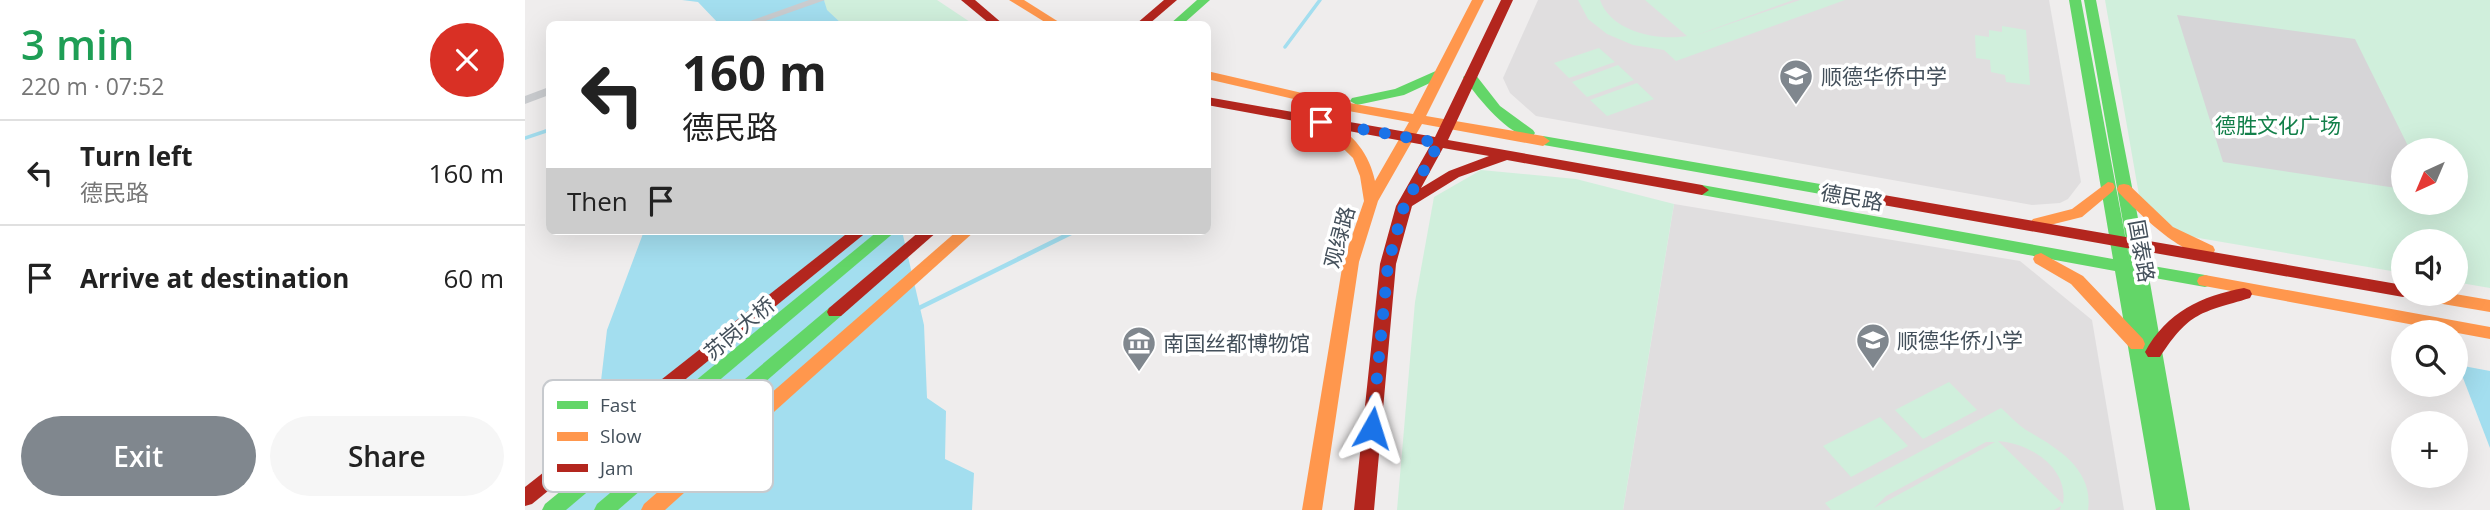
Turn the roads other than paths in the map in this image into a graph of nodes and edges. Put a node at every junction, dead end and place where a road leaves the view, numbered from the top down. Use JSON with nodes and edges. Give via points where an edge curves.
{"nodes":[{"id":1,"x":820,"y":0,"type":"edge"},
{"id":2,"x":967,"y":0,"type":"edge"},
{"id":3,"x":1015,"y":0,"type":"edge"},
{"id":4,"x":1171,"y":0,"type":"edge"},
{"id":5,"x":1204,"y":0,"type":"edge"},
{"id":6,"x":1478,"y":0,"type":"edge"},
{"id":7,"x":1507,"y":0,"type":"edge"},
{"id":8,"x":2075,"y":0,"type":"edge"},
{"id":9,"x":2090,"y":0,"type":"edge"},
{"id":10,"x":757,"y":21,"type":"edge"},
{"id":11,"x":993,"y":21,"type":"edge"},
{"id":12,"x":1051,"y":21,"type":"edge"},
{"id":13,"x":1146,"y":21,"type":"edge"},
{"id":14,"x":1180,"y":21,"type":"edge"},
{"id":15,"x":1440,"y":72,"type":"junction"},
{"id":16,"x":1211,"y":76,"type":"edge"},
{"id":17,"x":1469,"y":77,"type":"junction"},
{"id":18,"x":546,"y":92,"type":"edge"},
{"id":19,"x":525,"y":100,"type":"edge"},
{"id":20,"x":1211,"y":102,"type":"edge"},
{"id":21,"x":1332,"y":104,"type":"junction"},
{"id":22,"x":1417,"y":118,"type":"junction"},
{"id":23,"x":1321,"y":122,"type":"junction"},
{"id":24,"x":1448,"y":124,"type":"junction"},
{"id":25,"x":1408,"y":137,"type":"junction"},
{"id":26,"x":1539,"y":140,"type":"junction"},
{"id":27,"x":1439,"y":143,"type":"junction"},
{"id":28,"x":1506,"y":155,"type":"junction"},
{"id":29,"x":2116,"y":188,"type":"junction"},
{"id":30,"x":1371,"y":201,"type":"junction"},
{"id":31,"x":1404,"y":206,"type":"junction"},
{"id":32,"x":2023,"y":225,"type":"junction"},
{"id":33,"x":855,"y":235,"type":"edge"},
{"id":34,"x":883,"y":235,"type":"edge"},
{"id":35,"x":925,"y":235,"type":"edge"},
{"id":36,"x":962,"y":235,"type":"edge"},
{"id":37,"x":2128,"y":243,"type":"junction"},
{"id":38,"x":2013,"y":248,"type":"junction"},
{"id":39,"x":2242,"y":263,"type":"junction"},
{"id":40,"x":2132,"y":269,"type":"junction"},
{"id":41,"x":2391,"y":289,"type":"edge"},
{"id":42,"x":2258,"y":292,"type":"junction"},
{"id":43,"x":2468,"y":302,"type":"edge"},
{"id":44,"x":2490,"y":306,"type":"edge"},
{"id":45,"x":2490,"y":333,"type":"edge"},
{"id":46,"x":2137,"y":344,"type":"junction"},
{"id":47,"x":2154,"y":352,"type":"junction"},
{"id":48,"x":673,"y":380,"type":"edge"},
{"id":49,"x":709,"y":380,"type":"edge"},
{"id":50,"x":756,"y":380,"type":"edge"},
{"id":51,"x":773,"y":402,"type":"edge"},
{"id":52,"x":543,"y":484,"type":"edge"},
{"id":53,"x":574,"y":492,"type":"edge"},
{"id":54,"x":625,"y":492,"type":"edge"},
{"id":55,"x":671,"y":492,"type":"edge"},
{"id":56,"x":525,"y":498,"type":"edge"},
{"id":57,"x":552,"y":510,"type":"edge"},
{"id":58,"x":604,"y":510,"type":"edge"},
{"id":59,"x":651,"y":510,"type":"edge"},
{"id":60,"x":1312,"y":510,"type":"edge"},
{"id":61,"x":1364,"y":510,"type":"edge"},
{"id":62,"x":2166,"y":510,"type":"edge"},
{"id":63,"x":2180,"y":510,"type":"edge"}],
"edges":[{"from":1,"to":10,"type":"street"},
{"from":2,"to":11,"type":"main road"},
{"from":3,"to":12,"type":"main road"},
{"from":4,"to":13,"type":"main road"},
{"from":5,"to":14,"type":"main road"},
{"from":6,"to":15,"type":"main road","name":"观绿路"},
{"from":7,"to":17,"type":"main road"},
{"from":8,"to":29,"type":"main road","name":"国泰路"},
{"from":9,"to":29,"type":"main road","name":"国泰路"},
{"from":15,"to":21,"type":"main road","via":[[1416,88],[1389,97]]},
{"from":15,"to":22,"type":"main road","name":"观绿路"},
{"from":16,"to":21,"type":"main road"},
{"from":17,"to":24,"type":"main road"},
{"from":17,"to":26,"type":"main road","via":[[1500,117]]},
{"from":18,"to":19,"type":"street"},
{"from":20,"to":23,"type":"main road","name":"德民路"},
{"from":21,"to":22,"type":"main road"},
{"from":22,"to":24,"type":"main road"},
{"from":22,"to":25,"type":"main road","name":"观绿路"},
{"from":23,"to":25,"type":"main road","name":"德民路"},
{"from":23,"to":30,"type":"main road","via":[[1353,143],[1367,163]]},
{"from":24,"to":26,"type":"main road"},
{"from":24,"to":27,"type":"main road"},
{"from":25,"to":27,"type":"main road","name":"德民路"},
{"from":25,"to":30,"type":"main road","name":"观绿路"},
{"from":26,"to":32,"type":"main road"},
{"from":27,"to":28,"type":"main road","name":"德民路"},
{"from":27,"to":31,"type":"main road"},
{"from":28,"to":31,"type":"main road","via":[[1440,180]]},
{"from":28,"to":38,"type":"main road","name":"德民路"},
{"from":29,"to":32,"type":"main road","via":[[2080,213]]},
{"from":29,"to":37,"type":"main road","name":"国泰路"},
{"from":29,"to":39,"type":"main road","via":[[2168,231]]},
{"from":30,"to":60,"type":"main road","name":"观绿路","via":[[1352,262]]},
{"from":31,"to":61,"type":"main road","via":[[1388,264]]},
{"from":32,"to":37,"type":"main road"},
{"from":33,"to":48,"type":"main road"},
{"from":34,"to":49,"type":"main road","name":"苏岗大桥"},
{"from":35,"to":50,"type":"main road"},
{"from":36,"to":51,"type":"main road"},
{"from":37,"to":39,"type":"main road"},
{"from":37,"to":40,"type":"main road","name":"国泰路"},
{"from":38,"to":40,"type":"main road","name":"德民路"},
{"from":38,"to":46,"type":"main road","via":[[2045,260],[2077,280]]},
{"from":39,"to":41,"type":"main road"},
{"from":40,"to":42,"type":"main road","name":"德民路"},
{"from":40,"to":46,"type":"main road","name":"国泰路"},
{"from":40,"to":47,"type":"main road","name":"国泰路"},
{"from":42,"to":45,"type":"main road","name":"德民路"},
{"from":42,"to":47,"type":"main road","via":[[2207,301],[2189,310],[2171,325]]},
{"from":43,"to":44,"type":"main road"},
{"from":46,"to":62,"type":"main road","name":"国泰路"},
{"from":47,"to":63,"type":"main road","name":"国泰路"},
{"from":52,"to":56,"type":"main road"},
{"from":53,"to":57,"type":"main road","name":"苏岗大桥"},
{"from":54,"to":58,"type":"main road"},
{"from":55,"to":59,"type":"main road"}]}
